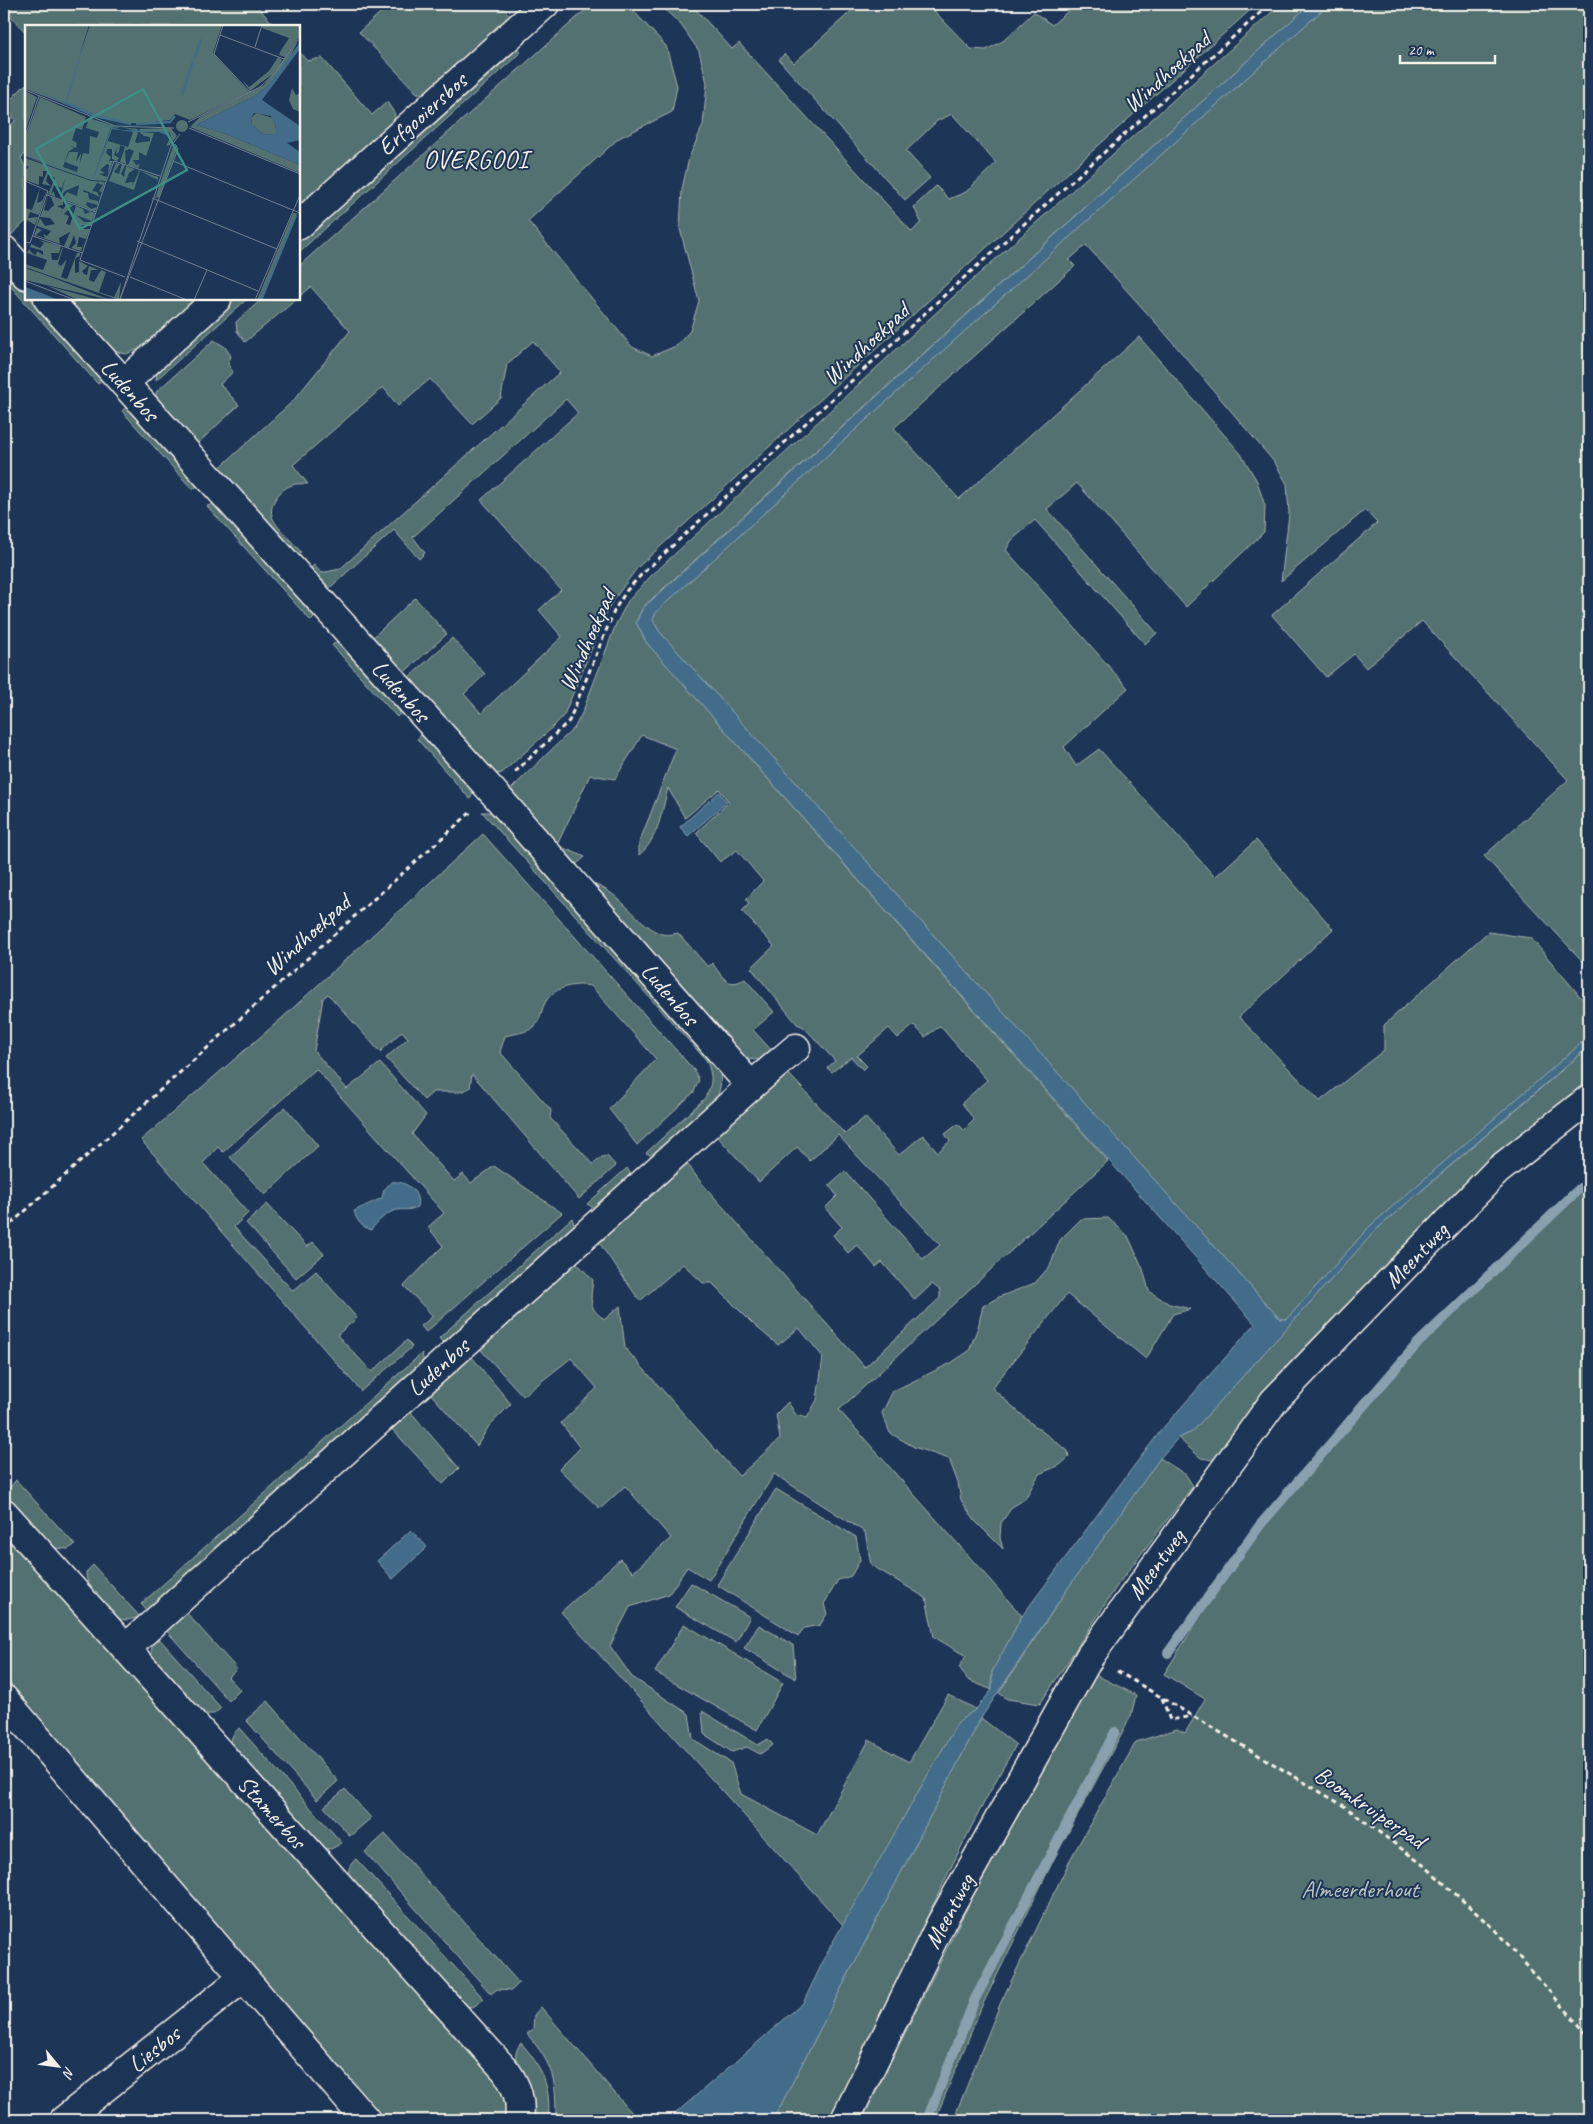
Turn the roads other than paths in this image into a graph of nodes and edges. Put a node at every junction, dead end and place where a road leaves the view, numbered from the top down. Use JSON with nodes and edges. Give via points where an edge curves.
{"nodes":[{"id":1,"x":545,"y":4,"type":"edge"},
{"id":2,"x":300,"y":224,"type":"edge"},
{"id":3,"x":4,"y":250,"type":"edge"},
{"id":4,"x":25,"y":274,"type":"edge"},
{"id":5,"x":49,"y":300,"type":"edge"},
{"id":6,"x":216,"y":300,"type":"edge"},
{"id":7,"x":124,"y":383,"type":"junction"},
{"id":8,"x":796,"y":1048,"type":"dead end"},
{"id":9,"x":751,"y":1086,"type":"junction"},
{"id":10,"x":1589,"y":1100,"type":"edge"},
{"id":11,"x":4,"y":1513,"type":"edge"},
{"id":12,"x":126,"y":1648,"type":"junction"},
{"id":13,"x":4,"y":1699,"type":"edge"},
{"id":14,"x":243,"y":1978,"type":"junction"},
{"id":15,"x":64,"y":2120,"type":"edge"},
{"id":16,"x":366,"y":2120,"type":"edge"},
{"id":17,"x":519,"y":2120,"type":"edge"},
{"id":18,"x":845,"y":2120,"type":"edge"}],
"edges":[{"from":1,"to":2,"type":"street","name":"Erfgooiersbos"},
{"from":3,"to":4,"type":"street"},
{"from":5,"to":7,"type":"street","name":"Ludenbos"},
{"from":6,"to":7,"type":"street"},
{"from":7,"to":9,"type":"street","name":"Ludenbos","via":[[493,792]]},
{"from":8,"to":9,"type":"street","name":"Ludenbos"},
{"from":9,"to":12,"type":"street","name":"Ludenbos"},
{"from":10,"to":18,"type":"street","name":"Meentweg","via":[[1497,1172],[1274,1401],[1090,1656],[941,1923]]},
{"from":11,"to":12,"type":"street","name":"Stamerbos"},
{"from":12,"to":17,"type":"street","name":"Stamerbos","via":[[506,2071],[519,2094]]},
{"from":13,"to":14,"type":"street"},
{"from":14,"to":15,"type":"street","name":"Liesbos"},
{"from":14,"to":16,"type":"street"}]}
